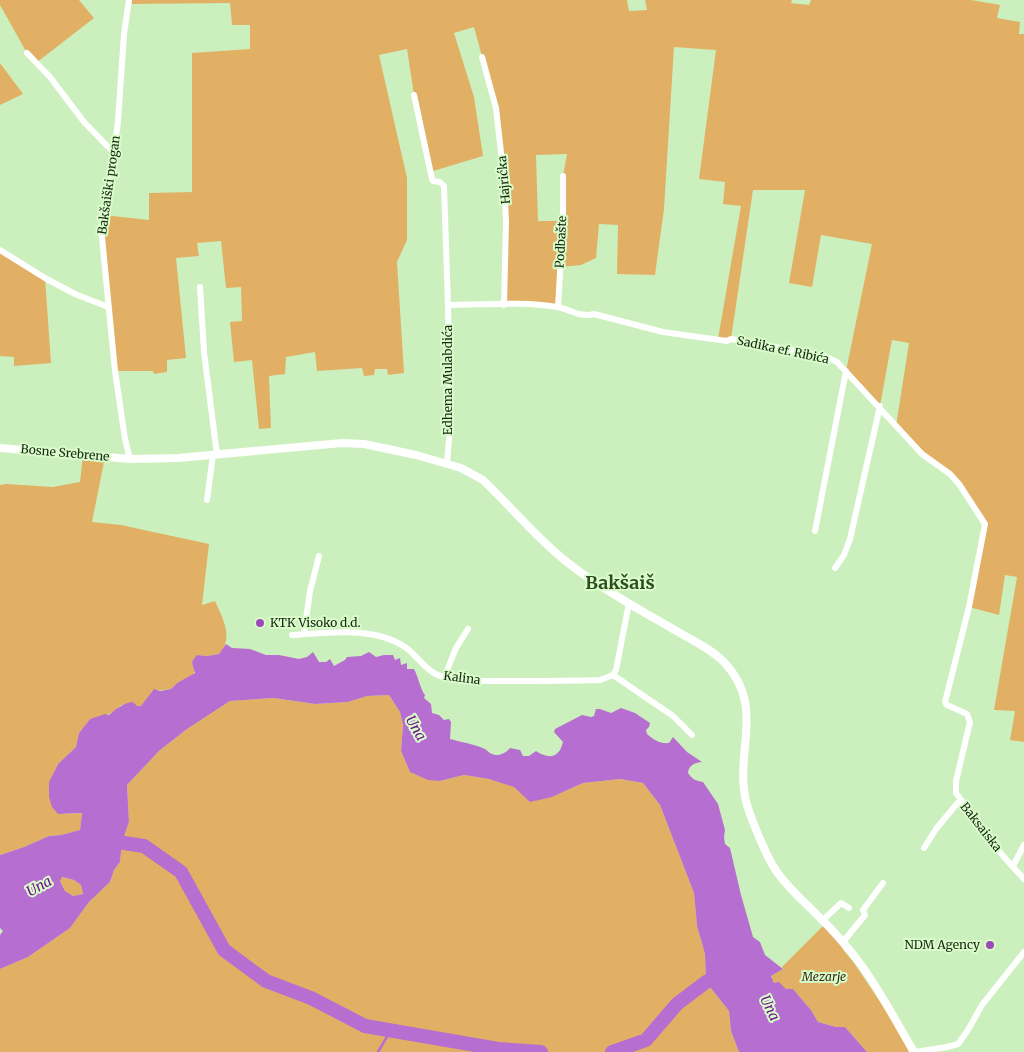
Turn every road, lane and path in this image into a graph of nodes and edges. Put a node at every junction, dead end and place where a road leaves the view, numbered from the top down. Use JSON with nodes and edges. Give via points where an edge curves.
{"nodes":[{"id":1,"x":129,"y":0,"type":"edge"},
{"id":2,"x":27,"y":54,"type":"dead end"},
{"id":3,"x":482,"y":57,"type":"dead end"},
{"id":4,"x":414,"y":95,"type":"dead end"},
{"id":5,"x":114,"y":154,"type":"junction"},
{"id":6,"x":563,"y":176,"type":"dead end"},
{"id":7,"x":0,"y":250,"type":"edge"},
{"id":8,"x":200,"y":287,"type":"dead end"},
{"id":9,"x":448,"y":305,"type":"junction"},
{"id":10,"x":504,"y":305,"type":"junction"},
{"id":11,"x":108,"y":307,"type":"junction"},
{"id":12,"x":558,"y":307,"type":"junction"},
{"id":13,"x":846,"y":371,"type":"junction"},
{"id":14,"x":880,"y":406,"type":"junction"},
{"id":15,"x":0,"y":448,"type":"edge"},
{"id":16,"x":215,"y":455,"type":"junction"},
{"id":17,"x":130,"y":459,"type":"junction"},
{"id":18,"x":447,"y":464,"type":"junction"},
{"id":19,"x":208,"y":500,"type":"dead end"},
{"id":20,"x":815,"y":531,"type":"dead end"},
{"id":21,"x":320,"y":556,"type":"dead end"},
{"id":22,"x":835,"y":568,"type":"dead end"},
{"id":23,"x":629,"y":603,"type":"junction"},
{"id":24,"x":969,"y":607,"type":"joint"},
{"id":25,"x":468,"y":629,"type":"dead end"},
{"id":26,"x":304,"y":634,"type":"junction"},
{"id":27,"x":292,"y":635,"type":"dead end"},
{"id":28,"x":613,"y":675,"type":"junction"},
{"id":29,"x":444,"y":678,"type":"junction"},
{"id":30,"x":692,"y":735,"type":"dead end"},
{"id":31,"x":960,"y":800,"type":"junction"},
{"id":32,"x":1024,"y":845,"type":"edge"},
{"id":33,"x":924,"y":848,"type":"dead end"},
{"id":34,"x":1013,"y":866,"type":"junction"},
{"id":35,"x":1024,"y":879,"type":"edge"},
{"id":36,"x":883,"y":883,"type":"dead end"},
{"id":37,"x":849,"y":908,"type":"dead end"},
{"id":38,"x":823,"y":920,"type":"junction"},
{"id":39,"x":843,"y":942,"type":"junction"},
{"id":40,"x":1024,"y":952,"type":"edge"},
{"id":41,"x":914,"y":1052,"type":"edge"}],
"edges":[{"from":1,"to":5,"type":"street","name":"Bakšaiški progan"},
{"from":2,"to":5,"type":"street"},
{"from":3,"to":10,"type":"street","name":"Hajrićka","via":[[496,108],[505,186]]},
{"from":4,"to":9,"type":"street","name":"Edhema Mulabdića","via":[[432,179],[444,186]]},
{"from":5,"to":11,"type":"street","name":"Bakšaiški progan","via":[[101,227]]},
{"from":6,"to":12,"type":"street","name":"Podbašte"},
{"from":7,"to":11,"type":"street","via":[[75,294]]},
{"from":8,"to":16,"type":"street"},
{"from":9,"to":10,"type":"street","name":"Sadika ef. Ribića"},
{"from":9,"to":18,"type":"street","name":"Edhema Mulabdića","via":[[450,426]]},
{"from":10,"to":12,"type":"street","name":"Sadika ef. Ribića"},
{"from":11,"to":17,"type":"street","name":"Bakšaiški progan","via":[[120,408]]},
{"from":12,"to":13,"type":"street","name":"Sadika ef. Ribića","via":[[585,316],[594,314],[663,332],[731,339],[824,356]]},
{"from":13,"to":14,"type":"street","name":"Sadika ef. Ribića"},
{"from":13,"to":20,"type":"street"},
{"from":14,"to":22,"type":"street","via":[[850,539]]},
{"from":14,"to":24,"type":"street","name":"Sadika ef. Ribića","via":[[922,454],[959,484],[984,522]]},
{"from":15,"to":17,"type":"street","name":"Bosne Srebrene"},
{"from":16,"to":17,"type":"street","name":"Bosne Srebrene"},
{"from":16,"to":18,"type":"street","name":"Bosne Srebrene","via":[[342,443],[383,447]]},
{"from":16,"to":19,"type":"street"},
{"from":18,"to":23,"type":"street","name":"Bosne Srebrene","via":[[483,480],[576,569]]},
{"from":21,"to":26,"type":"street","via":[[310,591]]},
{"from":23,"to":28,"type":"street"},
{"from":23,"to":38,"type":"street","name":"Bosne Srebrene","via":[[698,644],[723,662],[736,678],[748,712],[742,781],[746,804],[775,869]]},
{"from":24,"to":31,"type":"street","name":"Baksaiska","via":[[945,698],[947,705],[967,714],[970,722],[955,787]]},
{"from":25,"to":29,"type":"street"},
{"from":26,"to":27,"type":"street","name":"Kalina"},
{"from":26,"to":29,"type":"street","name":"Kalina","via":[[366,634],[385,638],[402,645],[432,672]]},
{"from":28,"to":29,"type":"street","name":"Kalina","via":[[600,680],[476,681]]},
{"from":28,"to":30,"type":"street","via":[[673,716]]},
{"from":31,"to":33,"type":"street"},
{"from":31,"to":34,"type":"street","name":"Baksaiska"},
{"from":32,"to":34,"type":"street"},
{"from":34,"to":35,"type":"street","name":"Baksaiska"},
{"from":36,"to":39,"type":"street","via":[[863,910],[865,915]]},
{"from":37,"to":38,"type":"street","via":[[841,903]]},
{"from":38,"to":39,"type":"street","name":"Bosne Srebrene"},
{"from":39,"to":41,"type":"street","name":"Bosne Srebrene","via":[[875,984]]},
{"from":40,"to":41,"type":"street","via":[[982,1005],[958,1044]]}]}
